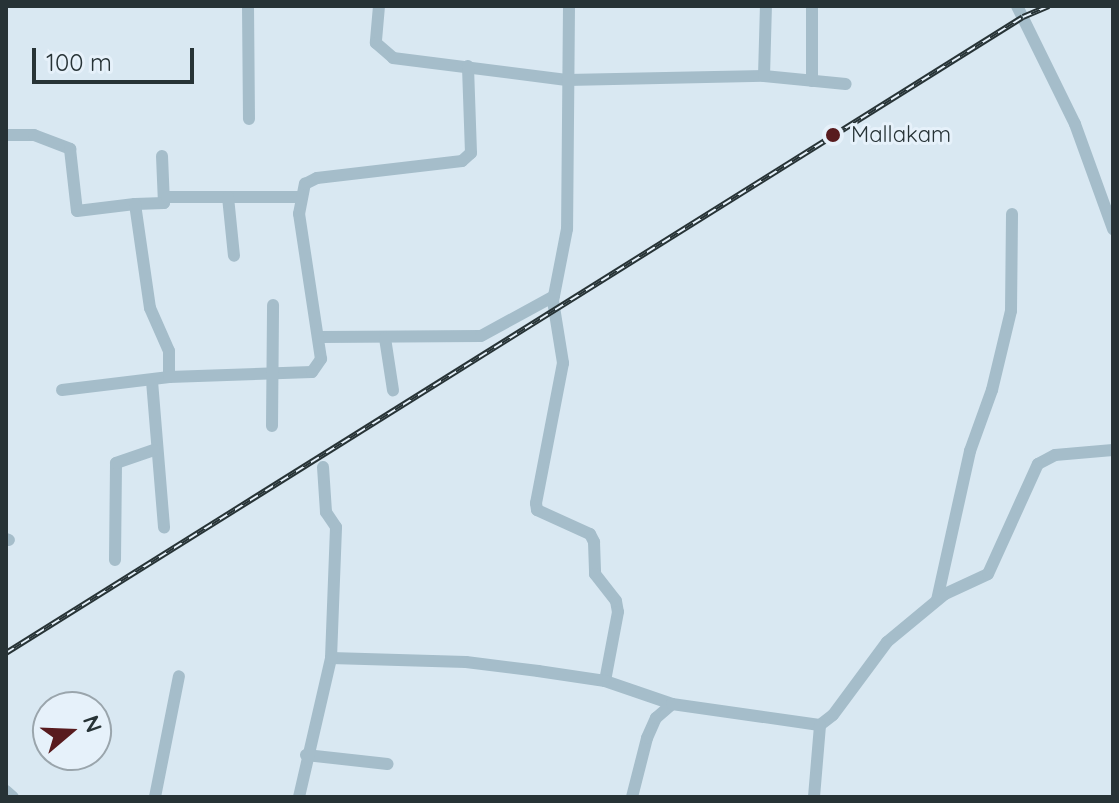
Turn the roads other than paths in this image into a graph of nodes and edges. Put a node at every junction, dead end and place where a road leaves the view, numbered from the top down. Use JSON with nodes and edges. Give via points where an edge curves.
{"nodes":[{"id":1,"x":248,"y":6,"type":"edge"},
{"id":2,"x":379,"y":6,"type":"edge"},
{"id":3,"x":569,"y":6,"type":"edge"},
{"id":4,"x":766,"y":6,"type":"edge"},
{"id":5,"x":812,"y":6,"type":"edge"},
{"id":6,"x":1017,"y":6,"type":"edge"},
{"id":7,"x":468,"y":66,"type":"junction"},
{"id":8,"x":764,"y":76,"type":"junction"},
{"id":9,"x":567,"y":80,"type":"junction"},
{"id":10,"x":812,"y":81,"type":"junction"},
{"id":11,"x":846,"y":84,"type":"dead end"},
{"id":12,"x":249,"y":119,"type":"dead end"},
{"id":13,"x":6,"y":135,"type":"edge"},
{"id":14,"x":162,"y":156,"type":"dead end"},
{"id":15,"x":167,"y":197,"type":"junction"},
{"id":16,"x":228,"y":197,"type":"junction"},
{"id":17,"x":300,"y":197,"type":"junction"},
{"id":18,"x":135,"y":204,"type":"junction"},
{"id":19,"x":1012,"y":214,"type":"dead end"},
{"id":20,"x":1113,"y":229,"type":"edge"},
{"id":21,"x":234,"y":256,"type":"dead end"},
{"id":22,"x":554,"y":296,"type":"junction"},
{"id":23,"x":273,"y":305,"type":"dead end"},
{"id":24,"x":320,"y":337,"type":"junction"},
{"id":25,"x":385,"y":338,"type":"junction"},
{"id":26,"x":272,"y":373,"type":"junction"},
{"id":27,"x":169,"y":377,"type":"junction"},
{"id":28,"x":152,"y":381,"type":"junction"},
{"id":29,"x":62,"y":390,"type":"dead end"},
{"id":30,"x":393,"y":390,"type":"dead end"},
{"id":31,"x":272,"y":426,"type":"dead end"},
{"id":32,"x":154,"y":450,"type":"junction"},
{"id":33,"x":1113,"y":450,"type":"edge"},
{"id":34,"x":323,"y":467,"type":"dead end"},
{"id":35,"x":164,"y":528,"type":"dead end"},
{"id":36,"x":115,"y":560,"type":"dead end"},
{"id":37,"x":937,"y":600,"type":"junction"},
{"id":38,"x":331,"y":658,"type":"junction"},
{"id":39,"x":179,"y":676,"type":"dead end"},
{"id":40,"x":605,"y":681,"type":"junction"},
{"id":41,"x":672,"y":704,"type":"junction"},
{"id":42,"x":820,"y":725,"type":"junction"},
{"id":43,"x":306,"y":755,"type":"junction"},
{"id":44,"x":388,"y":764,"type":"dead end"},
{"id":45,"x":6,"y":791,"type":"edge"},
{"id":46,"x":13,"y":797,"type":"edge"},
{"id":47,"x":155,"y":797,"type":"edge"},
{"id":48,"x":299,"y":797,"type":"edge"},
{"id":49,"x":632,"y":797,"type":"edge"},
{"id":50,"x":814,"y":797,"type":"edge"}],
"edges":[{"from":1,"to":12,"type":"street"},
{"from":2,"to":7,"type":"street","via":[[376,43],[381,53]]},
{"from":3,"to":9,"type":"street"},
{"from":4,"to":8,"type":"street"},
{"from":5,"to":10,"type":"street"},
{"from":6,"to":20,"type":"street","via":[[1075,124]]},
{"from":7,"to":9,"type":"street"},
{"from":7,"to":17,"type":"street","via":[[471,153],[462,161],[317,178],[305,184]]},
{"from":8,"to":9,"type":"street"},
{"from":8,"to":10,"type":"street"},
{"from":9,"to":22,"type":"street","via":[[567,229]]},
{"from":10,"to":11,"type":"street"},
{"from":13,"to":18,"type":"street","via":[[34,135],[70,149],[77,211]]},
{"from":14,"to":15,"type":"street"},
{"from":15,"to":16,"type":"street"},
{"from":15,"to":18,"type":"street","via":[[164,203]]},
{"from":16,"to":17,"type":"street"},
{"from":16,"to":21,"type":"street"},
{"from":17,"to":24,"type":"street"},
{"from":18,"to":27,"type":"street","via":[[150,308],[169,351]]},
{"from":19,"to":37,"type":"street","via":[[1011,311],[970,451]]},
{"from":22,"to":25,"type":"street","via":[[481,336]]},
{"from":22,"to":40,"type":"street","via":[[563,363],[537,510],[590,534],[594,542],[595,574],[618,612]]},
{"from":23,"to":26,"type":"street"},
{"from":24,"to":25,"type":"street"},
{"from":24,"to":26,"type":"street","via":[[321,359],[312,372]]},
{"from":25,"to":30,"type":"street"},
{"from":26,"to":27,"type":"street"},
{"from":26,"to":31,"type":"street"},
{"from":27,"to":28,"type":"street"},
{"from":28,"to":29,"type":"street"},
{"from":28,"to":32,"type":"street"},
{"from":32,"to":35,"type":"street"},
{"from":32,"to":36,"type":"street","via":[[116,463]]},
{"from":33,"to":37,"type":"street","via":[[1055,455],[1038,464],[988,574]]},
{"from":34,"to":38,"type":"street","via":[[326,512],[336,527]]},
{"from":37,"to":42,"type":"street","via":[[887,642]]},
{"from":38,"to":40,"type":"street","via":[[466,662]]},
{"from":38,"to":43,"type":"street"},
{"from":39,"to":47,"type":"street"},
{"from":40,"to":41,"type":"street"},
{"from":41,"to":42,"type":"street"},
{"from":41,"to":49,"type":"street","via":[[656,718],[647,738]]},
{"from":42,"to":50,"type":"street"},
{"from":43,"to":44,"type":"street"},
{"from":43,"to":48,"type":"street"},
{"from":45,"to":46,"type":"street"}]}
